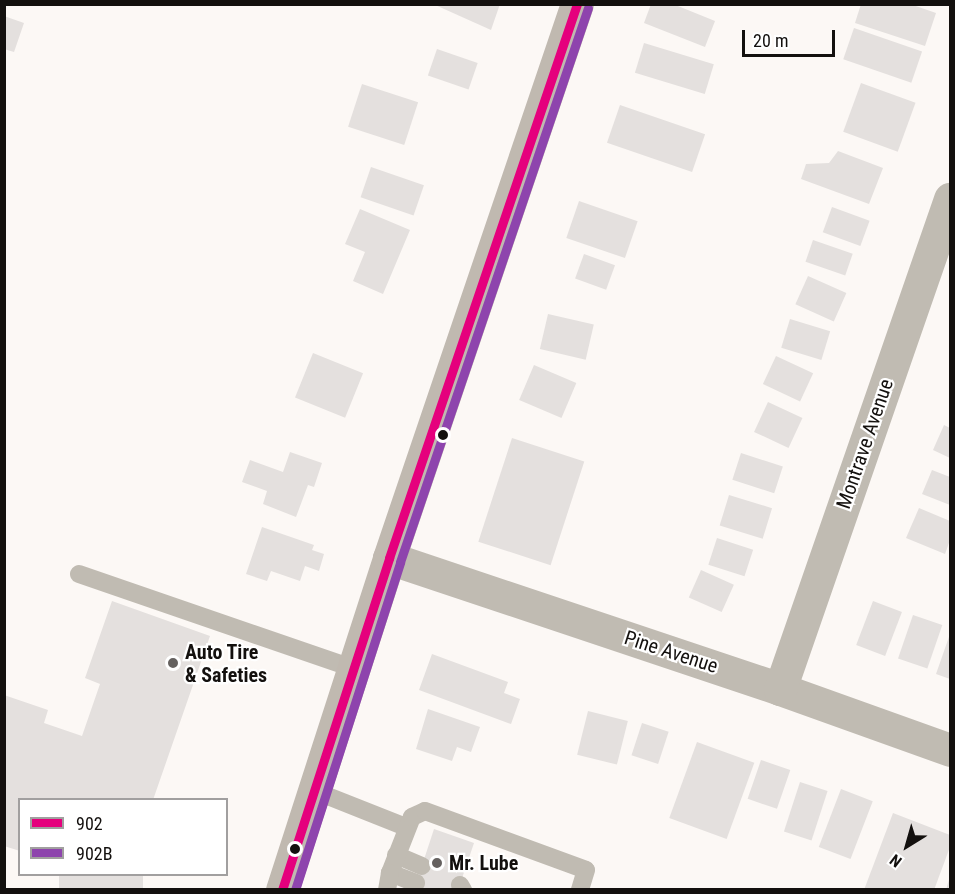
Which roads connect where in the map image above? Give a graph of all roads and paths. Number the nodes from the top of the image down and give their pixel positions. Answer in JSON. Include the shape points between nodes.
{"nodes":[{"id":1,"x":577,"y":4,"type":"edge"},
{"id":2,"x":951,"y":199,"type":"edge"},
{"id":3,"x":389,"y":558,"type":"junction"},
{"id":4,"x":79,"y":574,"type":"dead end"},
{"id":5,"x":355,"y":669,"type":"junction"},
{"id":6,"x":780,"y":688,"type":"junction"},
{"id":7,"x":951,"y":750,"type":"edge"},
{"id":8,"x":315,"y":791,"type":"junction"},
{"id":9,"x":406,"y":827,"type":"junction"},
{"id":10,"x":396,"y":855,"type":"junction"},
{"id":11,"x":388,"y":881,"type":"edge"},
{"id":12,"x":282,"y":890,"type":"edge"},
{"id":13,"x":580,"y":890,"type":"edge"}],
"edges":[{"from":1,"to":3,"type":"main road"},
{"from":2,"to":6,"type":"street","name":"Montrave Avenue"},
{"from":3,"to":5,"type":"main road"},
{"from":3,"to":6,"type":"street","name":"Pine Avenue"},
{"from":4,"to":5,"type":"lane"},
{"from":5,"to":8,"type":"main road"},
{"from":6,"to":7,"type":"street","name":"Pine Avenue"},
{"from":8,"to":9,"type":"lane"},
{"from":8,"to":12,"type":"main road"},
{"from":9,"to":10,"type":"lane"},
{"from":9,"to":13,"type":"lane","via":[[412,817],[425,811],[586,870]]},
{"from":10,"to":11,"type":"lane"},
{"from":10,"to":11,"type":"lane","via":[[419,874]]}]}
